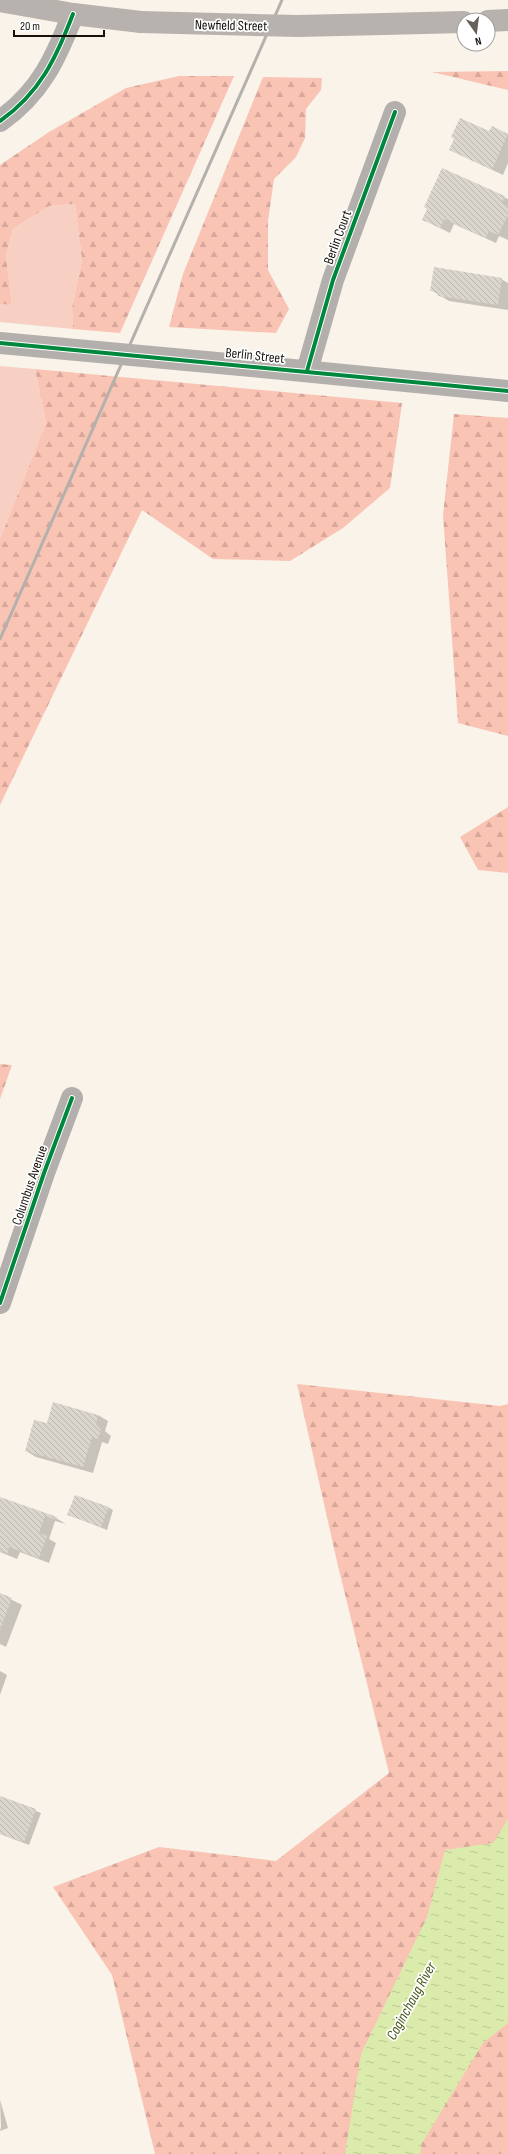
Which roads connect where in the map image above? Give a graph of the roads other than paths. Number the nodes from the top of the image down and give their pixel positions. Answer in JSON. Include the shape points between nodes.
{"nodes":[{"id":1,"x":0,"y":1,"type":"edge"},
{"id":2,"x":73,"y":14,"type":"junction"},
{"id":3,"x":508,"y":20,"type":"edge"},
{"id":4,"x":496,"y":21,"type":"edge"},
{"id":5,"x":456,"y":22,"type":"edge"},
{"id":6,"x":396,"y":112,"type":"dead end"},
{"id":7,"x":0,"y":121,"type":"edge"},
{"id":8,"x":0,"y":343,"type":"edge"},
{"id":9,"x":307,"y":372,"type":"junction"},
{"id":10,"x":508,"y":392,"type":"edge"},
{"id":11,"x":72,"y":1098,"type":"dead end"},
{"id":12,"x":0,"y":1303,"type":"edge"}],
"edges":[{"from":1,"to":2,"type":"main road","name":"Newfield Street"},
{"from":2,"to":5,"type":"main road","name":"Newfield Street","bridge":true,"via":[[141,22],[298,26]]},
{"from":2,"to":7,"type":"street","via":[[58,53],[38,84],[18,108]]},
{"from":3,"to":4,"type":"main road"},
{"from":6,"to":9,"type":"street","name":"Berlin Court","via":[[333,280]]},
{"from":8,"to":9,"type":"street","name":"Berlin Street","bridge":true},
{"from":9,"to":10,"type":"street","name":"Berlin Street"},
{"from":11,"to":12,"type":"street","name":"Columbus Avenue"}]}
